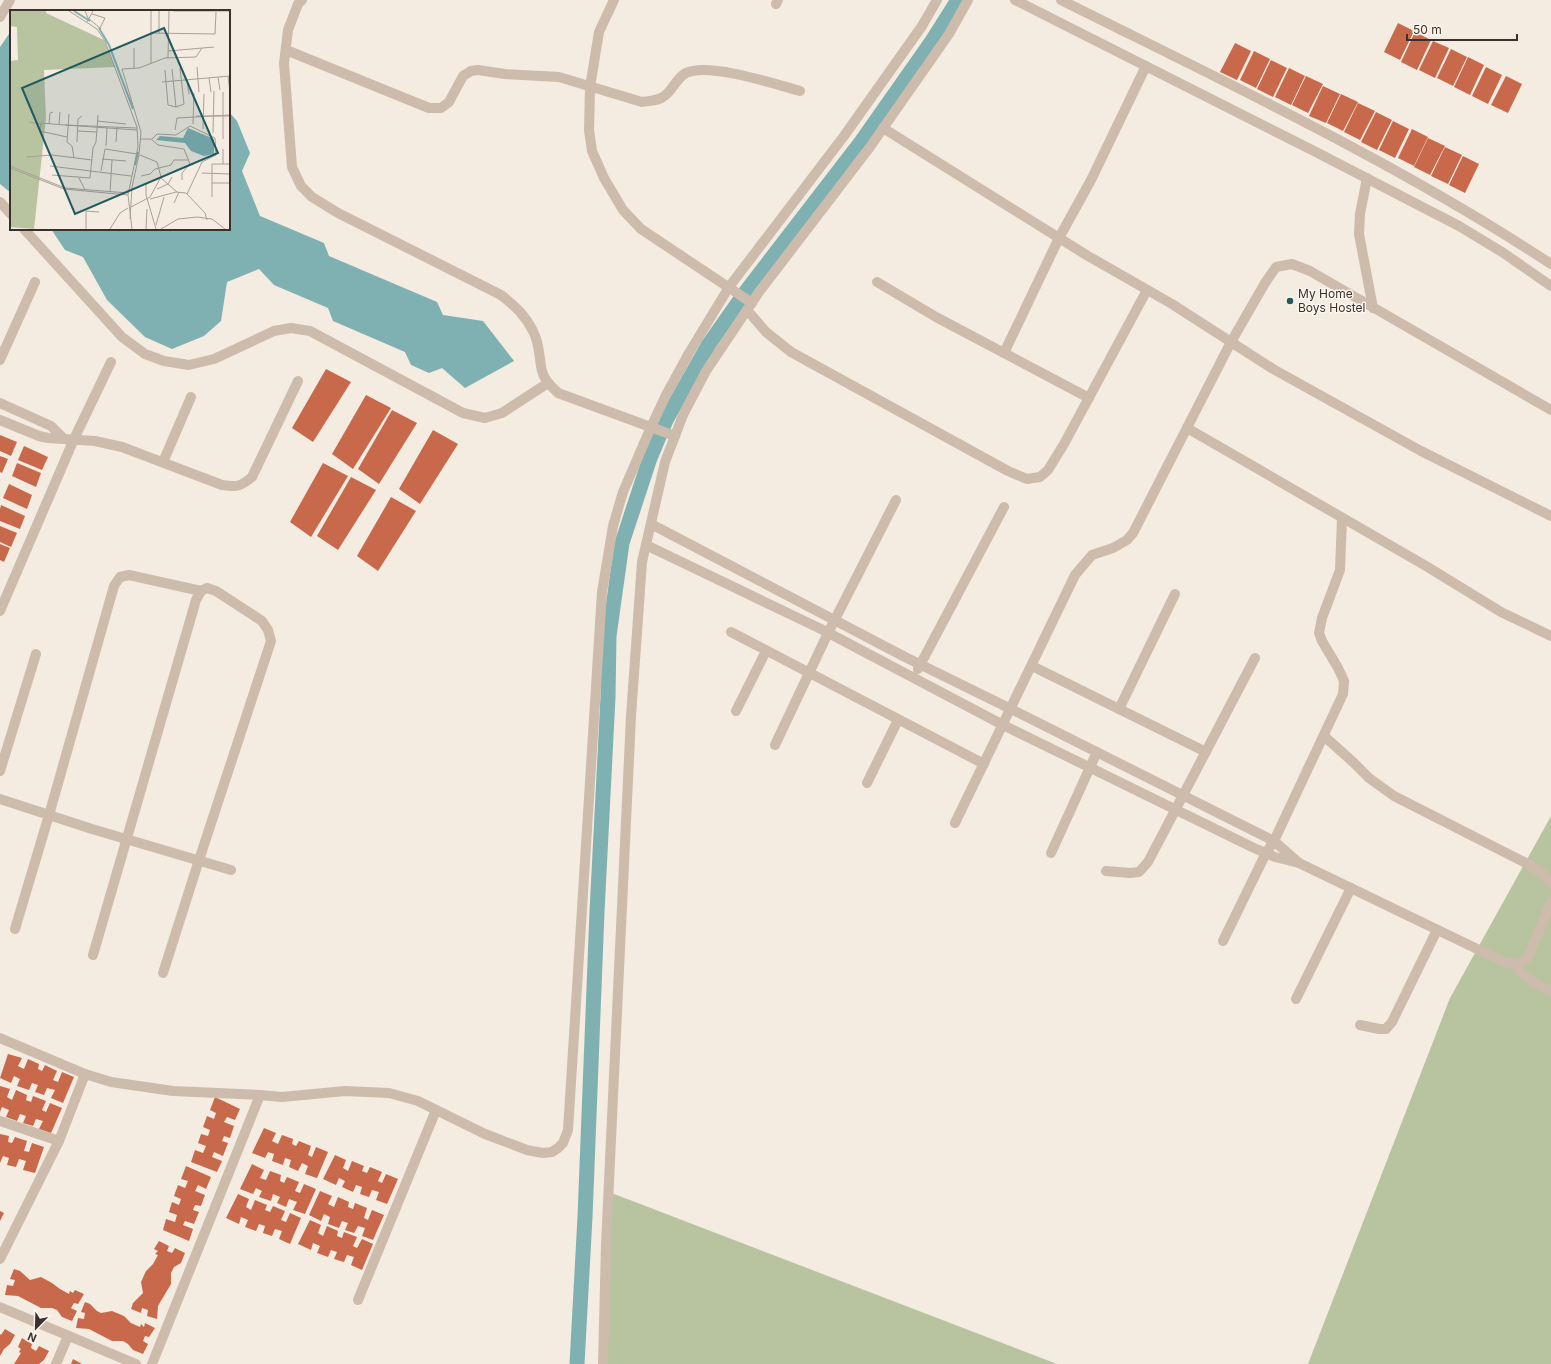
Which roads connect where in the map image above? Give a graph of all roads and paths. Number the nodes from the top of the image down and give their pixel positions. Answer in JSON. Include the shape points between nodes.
{"nodes":[{"id":1,"x":10,"y":0,"type":"edge"},
{"id":2,"x":302,"y":0,"type":"edge"},
{"id":3,"x":614,"y":0,"type":"edge"},
{"id":4,"x":937,"y":0,"type":"edge"},
{"id":5,"x":968,"y":0,"type":"edge"},
{"id":6,"x":1016,"y":0,"type":"edge"},
{"id":7,"x":1061,"y":0,"type":"edge"},
{"id":8,"x":0,"y":17,"type":"edge"},
{"id":9,"x":286,"y":50,"type":"junction"},
{"id":10,"x":1146,"y":66,"type":"junction"},
{"id":11,"x":590,"y":87,"type":"junction"},
{"id":12,"x":800,"y":91,"type":"dead end"},
{"id":13,"x":883,"y":128,"type":"junction"},
{"id":14,"x":1367,"y":178,"type":"junction"},
{"id":15,"x":0,"y":202,"type":"edge"},
{"id":16,"x":10,"y":213,"type":"edge"},
{"id":17,"x":25,"y":230,"type":"edge"},
{"id":18,"x":1059,"y":238,"type":"junction"},
{"id":19,"x":1551,"y":264,"type":"edge"},
{"id":20,"x":35,"y":282,"type":"dead end"},
{"id":21,"x":877,"y":282,"type":"dead end"},
{"id":22,"x":1551,"y":286,"type":"edge"},
{"id":23,"x":732,"y":289,"type":"junction"},
{"id":24,"x":1147,"y":290,"type":"junction"},
{"id":25,"x":748,"y":304,"type":"junction"},
{"id":26,"x":1373,"y":308,"type":"junction"},
{"id":27,"x":1231,"y":342,"type":"junction"},
{"id":28,"x":1004,"y":353,"type":"junction"},
{"id":29,"x":0,"y":360,"type":"edge"},
{"id":30,"x":111,"y":362,"type":"dead end"},
{"id":31,"x":298,"y":381,"type":"dead end"},
{"id":32,"x":548,"y":383,"type":"junction"},
{"id":33,"x":192,"y":397,"type":"dead end"},
{"id":34,"x":1089,"y":398,"type":"junction"},
{"id":35,"x":0,"y":403,"type":"edge"},
{"id":36,"x":1551,"y":410,"type":"edge"},
{"id":37,"x":0,"y":420,"type":"edge"},
{"id":38,"x":653,"y":428,"type":"junction"},
{"id":39,"x":1187,"y":428,"type":"junction"},
{"id":40,"x":672,"y":435,"type":"junction"},
{"id":41,"x":63,"y":438,"type":"junction"},
{"id":42,"x":74,"y":439,"type":"junction"},
{"id":43,"x":163,"y":462,"type":"junction"},
{"id":44,"x":896,"y":500,"type":"dead end"},
{"id":45,"x":1004,"y":508,"type":"dead end"},
{"id":46,"x":1551,"y":516,"type":"edge"},
{"id":47,"x":1342,"y":518,"type":"junction"},
{"id":48,"x":651,"y":524,"type":"junction"},
{"id":49,"x":646,"y":545,"type":"junction"},
{"id":50,"x":201,"y":591,"type":"junction"},
{"id":51,"x":1174,"y":594,"type":"dead end"},
{"id":52,"x":0,"y":612,"type":"edge"},
{"id":53,"x":835,"y":621,"type":"junction"},
{"id":54,"x":730,"y":632,"type":"dead end"},
{"id":55,"x":828,"y":633,"type":"junction"},
{"id":56,"x":1551,"y":636,"type":"edge"},
{"id":57,"x":766,"y":651,"type":"junction"},
{"id":58,"x":36,"y":654,"type":"dead end"},
{"id":59,"x":1255,"y":658,"type":"dead end"},
{"id":60,"x":921,"y":665,"type":"junction"},
{"id":61,"x":1032,"y":666,"type":"junction"},
{"id":62,"x":809,"y":673,"type":"junction"},
{"id":63,"x":913,"y":678,"type":"junction"},
{"id":64,"x":1011,"y":709,"type":"junction"},
{"id":65,"x":1119,"y":709,"type":"junction"},
{"id":66,"x":736,"y":711,"type":"dead end"},
{"id":67,"x":898,"y":720,"type":"junction"},
{"id":68,"x":1003,"y":725,"type":"junction"},
{"id":69,"x":1324,"y":736,"type":"junction"},
{"id":70,"x":775,"y":745,"type":"dead end"},
{"id":71,"x":1098,"y":752,"type":"junction"},
{"id":72,"x":1206,"y":752,"type":"junction"},
{"id":73,"x":984,"y":764,"type":"junction"},
{"id":74,"x":1090,"y":767,"type":"junction"},
{"id":75,"x":0,"y":771,"type":"edge"},
{"id":76,"x":866,"y":783,"type":"dead end"},
{"id":77,"x":1184,"y":795,"type":"junction"},
{"id":78,"x":0,"y":799,"type":"edge"},
{"id":79,"x":1175,"y":809,"type":"junction"},
{"id":80,"x":49,"y":815,"type":"junction"},
{"id":81,"x":955,"y":824,"type":"dead end"},
{"id":82,"x":126,"y":839,"type":"junction"},
{"id":83,"x":1274,"y":841,"type":"junction"},
{"id":84,"x":1051,"y":853,"type":"dead end"},
{"id":85,"x":1266,"y":853,"type":"junction"},
{"id":86,"x":199,"y":860,"type":"junction"},
{"id":87,"x":1299,"y":863,"type":"junction"},
{"id":88,"x":231,"y":870,"type":"dead end"},
{"id":89,"x":1106,"y":871,"type":"dead end"},
{"id":90,"x":1551,"y":883,"type":"edge"},
{"id":91,"x":1351,"y":888,"type":"junction"},
{"id":92,"x":1551,"y":903,"type":"edge"},
{"id":93,"x":15,"y":929,"type":"dead end"},
{"id":94,"x":1437,"y":930,"type":"junction"},
{"id":95,"x":1223,"y":941,"type":"dead end"},
{"id":96,"x":93,"y":955,"type":"dead end"},
{"id":97,"x":1519,"y":964,"type":"junction"},
{"id":98,"x":164,"y":973,"type":"dead end"},
{"id":99,"x":1551,"y":991,"type":"edge"},
{"id":100,"x":1296,"y":999,"type":"dead end"},
{"id":101,"x":1360,"y":1025,"type":"dead end"},
{"id":102,"x":0,"y":1038,"type":"edge"},
{"id":103,"x":85,"y":1074,"type":"junction"},
{"id":104,"x":260,"y":1094,"type":"junction"},
{"id":105,"x":436,"y":1110,"type":"junction"},
{"id":106,"x":0,"y":1121,"type":"edge"},
{"id":107,"x":59,"y":1141,"type":"junction"},
{"id":108,"x":0,"y":1259,"type":"edge"},
{"id":109,"x":358,"y":1300,"type":"dead end"},
{"id":110,"x":0,"y":1307,"type":"edge"},
{"id":111,"x":68,"y":1336,"type":"junction"},
{"id":112,"x":56,"y":1364,"type":"edge"},
{"id":113,"x":136,"y":1364,"type":"edge"},
{"id":114,"x":152,"y":1364,"type":"edge"},
{"id":115,"x":603,"y":1364,"type":"edge"}],
"edges":[{"from":1,"to":8,"type":"street"},
{"from":2,"to":9,"type":"street","via":[[288,30]]},
{"from":3,"to":11,"type":"street","via":[[599,32]]},
{"from":4,"to":23,"type":"street","via":[[922,26],[844,136]]},
{"from":5,"to":13,"type":"street","via":[[949,34]]},
{"from":6,"to":10,"type":"street"},
{"from":7,"to":19,"type":"street","via":[[1324,132],[1468,211]]},
{"from":9,"to":11,"type":"street","via":[[429,108],[441,108],[449,102],[463,76],[478,70],[559,78]]},
{"from":9,"to":32,"type":"street","via":[[284,63],[292,167],[301,186],[312,197],[338,213],[501,294],[521,311],[534,332],[542,372]]},
{"from":10,"to":14,"type":"street"},
{"from":10,"to":18,"type":"street","via":[[1091,180]]},
{"from":11,"to":12,"type":"street","via":[[642,102],[654,101],[663,97],[684,74],[705,69],[754,78]]},
{"from":11,"to":23,"type":"street","via":[[589,130],[592,151],[623,210],[641,228]]},
{"from":13,"to":18,"type":"street"},
{"from":13,"to":25,"type":"street"},
{"from":14,"to":22,"type":"street","via":[[1459,226]]},
{"from":14,"to":26,"type":"street","via":[[1358,234]]},
{"from":15,"to":16,"type":"street"},
{"from":17,"to":32,"type":"street","via":[[122,337],[145,354],[164,361],[189,365],[214,359],[274,331],[291,328],[310,332],[462,413],[485,418],[502,413]]},
{"from":18,"to":24,"type":"street"},
{"from":18,"to":28,"type":"street"},
{"from":20,"to":29,"type":"street"},
{"from":21,"to":28,"type":"street"},
{"from":23,"to":25,"type":"street"},
{"from":23,"to":38,"type":"street","via":[[689,353],[665,397]]},
{"from":24,"to":27,"type":"street"},
{"from":24,"to":34,"type":"street"},
{"from":25,"to":34,"type":"street","via":[[766,332],[791,352],[1027,479],[1040,477],[1048,470]]},
{"from":25,"to":40,"type":"street","via":[[706,371]]},
{"from":26,"to":27,"type":"street","via":[[1310,271],[1292,264],[1276,267]]},
{"from":26,"to":36,"type":"street"},
{"from":27,"to":39,"type":"street"},
{"from":27,"to":46,"type":"street","via":[[1273,369],[1421,451]]},
{"from":28,"to":34,"type":"street"},
{"from":30,"to":42,"type":"street"},
{"from":31,"to":43,"type":"street","via":[[252,477],[244,484],[236,487],[222,485]]},
{"from":32,"to":38,"type":"street","via":[[558,393]]},
{"from":33,"to":43,"type":"street"},
{"from":35,"to":41,"type":"street","via":[[51,426]]},
{"from":37,"to":41,"type":"street","via":[[39,436]]},
{"from":38,"to":40,"type":"street"},
{"from":38,"to":105,"type":"street","via":[[623,492],[613,526],[602,592],[568,1130],[558,1148],[543,1153],[527,1150],[485,1134]]},
{"from":39,"to":47,"type":"street"},
{"from":39,"to":61,"type":"street","via":[[1133,533],[1113,548],[1092,555],[1075,575]]},
{"from":40,"to":48,"type":"street"},
{"from":41,"to":42,"type":"street"},
{"from":42,"to":43,"type":"street","via":[[122,447]]},
{"from":42,"to":52,"type":"street"},
{"from":44,"to":53,"type":"street"},
{"from":45,"to":60,"type":"street"},
{"from":47,"to":56,"type":"street","via":[[1501,612]]},
{"from":47,"to":69,"type":"street","via":[[1340,570],[1319,632],[1344,681],[1343,694]]},
{"from":48,"to":49,"type":"street"},
{"from":48,"to":53,"type":"street"},
{"from":49,"to":55,"type":"street"},
{"from":49,"to":115,"type":"street","via":[[642,562],[631,716],[606,1244]]},
{"from":50,"to":80,"type":"street","via":[[129,575],[120,577],[114,586]]},
{"from":50,"to":82,"type":"street","via":[[196,600]]},
{"from":50,"to":86,"type":"street","via":[[207,588],[216,591],[262,621],[271,641]]},
{"from":51,"to":65,"type":"street"},
{"from":53,"to":55,"type":"street"},
{"from":53,"to":60,"type":"street"},
{"from":54,"to":57,"type":"street"},
{"from":55,"to":62,"type":"street"},
{"from":55,"to":63,"type":"street"},
{"from":57,"to":62,"type":"street"},
{"from":57,"to":66,"type":"street"},
{"from":58,"to":75,"type":"street"},
{"from":59,"to":72,"type":"street"},
{"from":60,"to":63,"type":"street"},
{"from":60,"to":64,"type":"street"},
{"from":61,"to":64,"type":"street"},
{"from":61,"to":65,"type":"street"},
{"from":62,"to":67,"type":"street"},
{"from":62,"to":70,"type":"street"},
{"from":63,"to":68,"type":"street"},
{"from":64,"to":68,"type":"street"},
{"from":64,"to":71,"type":"street"},
{"from":65,"to":72,"type":"street"},
{"from":67,"to":73,"type":"street"},
{"from":67,"to":76,"type":"street"},
{"from":68,"to":73,"type":"street"},
{"from":68,"to":74,"type":"street"},
{"from":69,"to":83,"type":"street"},
{"from":69,"to":90,"type":"street","via":[[1369,778],[1394,796],[1528,864]]},
{"from":71,"to":74,"type":"street"},
{"from":71,"to":77,"type":"street"},
{"from":72,"to":77,"type":"street"},
{"from":73,"to":81,"type":"street"},
{"from":74,"to":79,"type":"street"},
{"from":74,"to":84,"type":"street"},
{"from":77,"to":79,"type":"street"},
{"from":77,"to":83,"type":"street"},
{"from":78,"to":80,"type":"street"},
{"from":79,"to":85,"type":"street"},
{"from":79,"to":89,"type":"street","via":[[1148,862],[1139,872]]},
{"from":80,"to":82,"type":"street"},
{"from":80,"to":93,"type":"street"},
{"from":82,"to":86,"type":"street"},
{"from":82,"to":96,"type":"street"},
{"from":83,"to":85,"type":"street"},
{"from":83,"to":87,"type":"street"},
{"from":85,"to":87,"type":"street"},
{"from":85,"to":95,"type":"street"},
{"from":86,"to":88,"type":"street"},
{"from":86,"to":98,"type":"street"},
{"from":87,"to":91,"type":"street"},
{"from":91,"to":94,"type":"street"},
{"from":91,"to":100,"type":"street"},
{"from":92,"to":97,"type":"street","via":[[1527,959]]},
{"from":94,"to":97,"type":"street","via":[[1502,961]]},
{"from":94,"to":101,"type":"street","via":[[1392,1022],[1386,1029]]},
{"from":97,"to":99,"type":"street","via":[[1519,970],[1533,982]]},
{"from":102,"to":103,"type":"street"},
{"from":103,"to":104,"type":"street","via":[[111,1082],[173,1091]]},
{"from":103,"to":107,"type":"street"},
{"from":104,"to":105,"type":"street","via":[[282,1097],[345,1091],[389,1093],[418,1101]]},
{"from":104,"to":114,"type":"street"},
{"from":105,"to":109,"type":"street"},
{"from":106,"to":107,"type":"street"},
{"from":107,"to":108,"type":"street"},
{"from":110,"to":111,"type":"street"},
{"from":111,"to":112,"type":"street"},
{"from":111,"to":113,"type":"street"}]}
